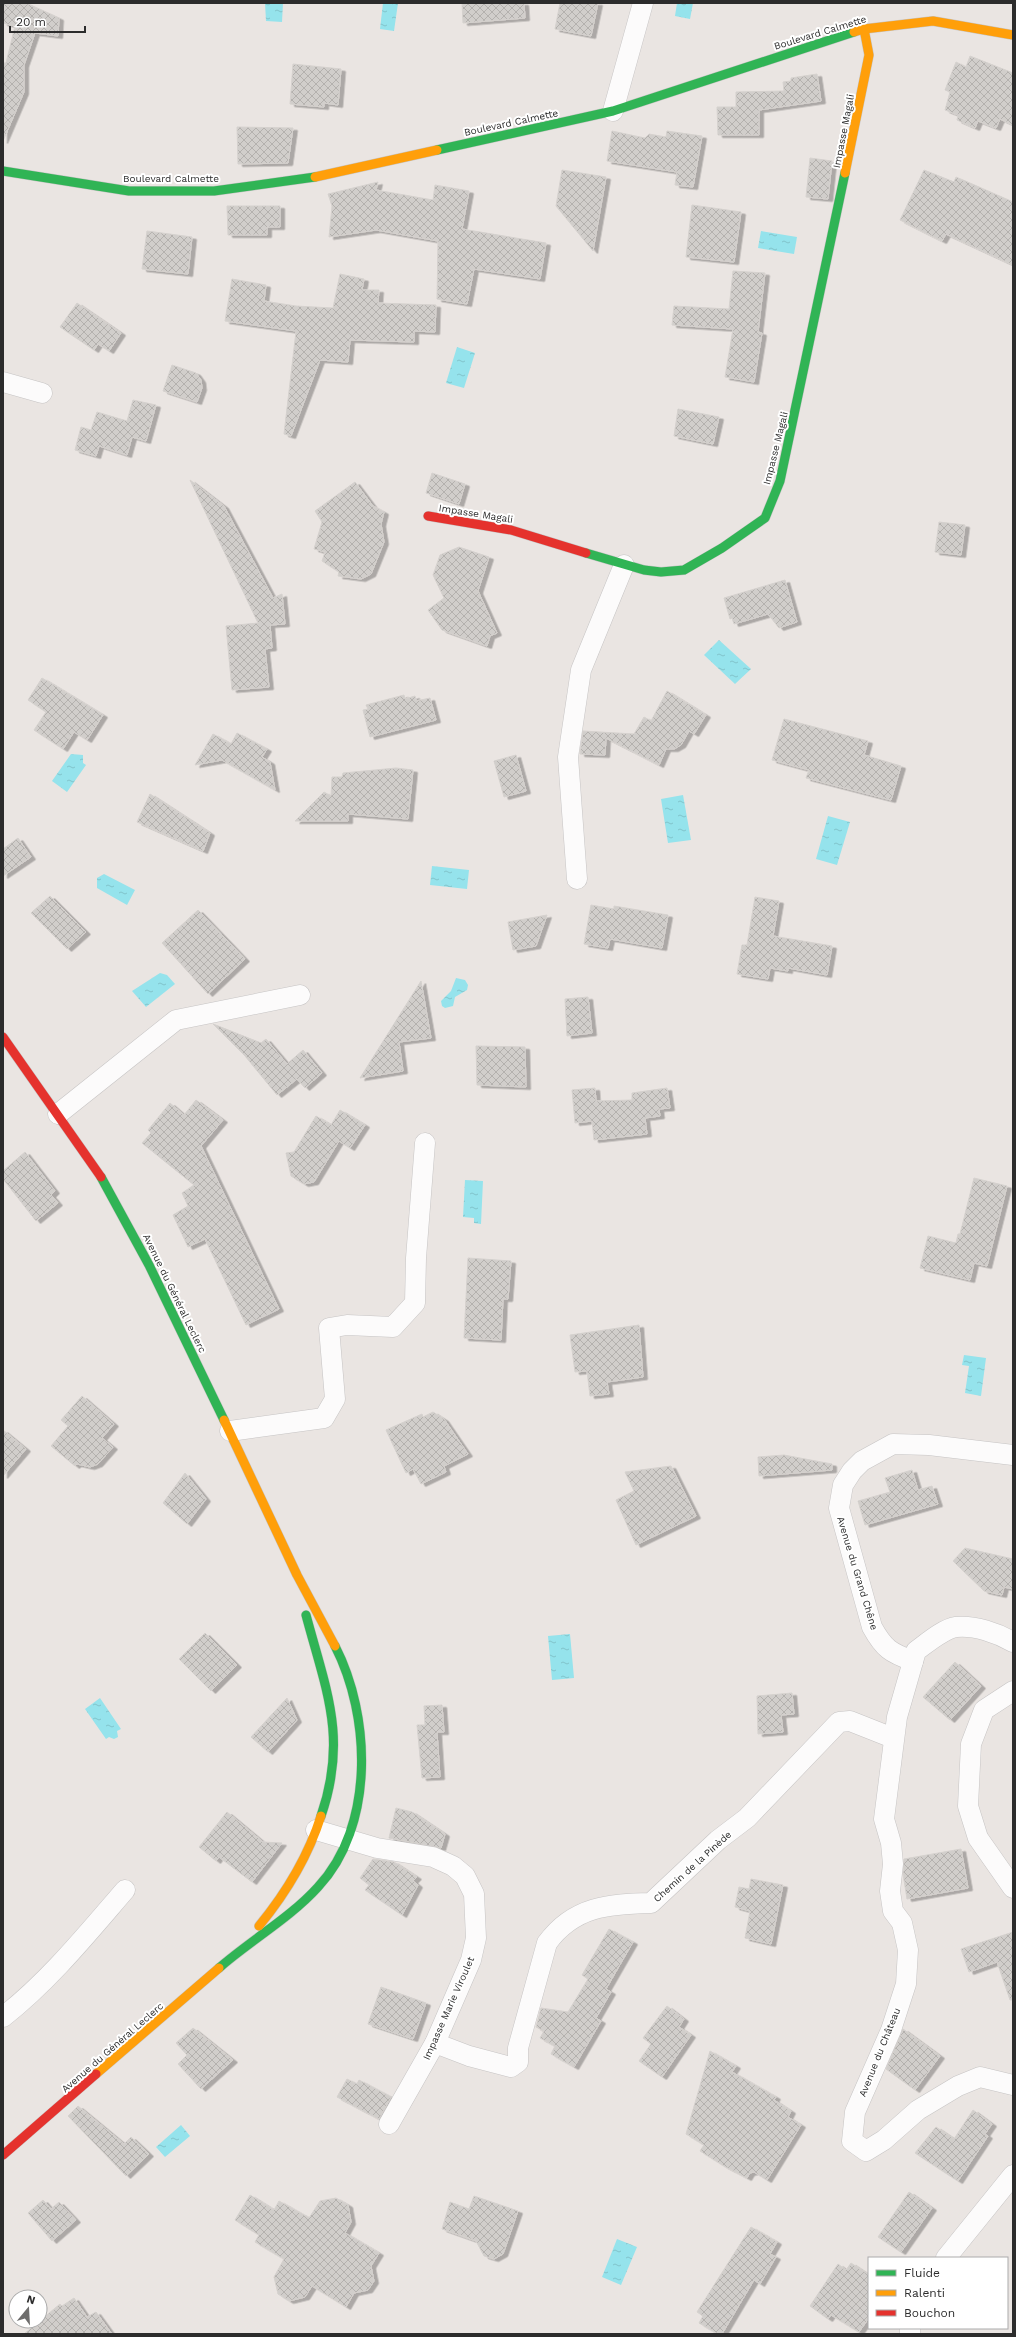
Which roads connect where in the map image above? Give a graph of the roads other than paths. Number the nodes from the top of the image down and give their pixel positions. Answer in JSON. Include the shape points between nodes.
{"nodes":[{"id":1,"x":643,"y":3,"type":"edge"},
{"id":2,"x":864,"y":29,"type":"junction"},
{"id":3,"x":1013,"y":35,"type":"edge"},
{"id":4,"x":613,"y":111,"type":"junction"},
{"id":5,"x":3,"y":171,"type":"edge"},
{"id":6,"x":3,"y":382,"type":"edge"},
{"id":7,"x":42,"y":393,"type":"dead end"},
{"id":8,"x":428,"y":516,"type":"dead end"},
{"id":9,"x":624,"y":565,"type":"junction"},
{"id":10,"x":577,"y":879,"type":"dead end"},
{"id":11,"x":300,"y":995,"type":"dead end"},
{"id":12,"x":3,"y":1037,"type":"edge"},
{"id":13,"x":58,"y":1114,"type":"junction"},
{"id":14,"x":425,"y":1143,"type":"dead end"},
{"id":15,"x":230,"y":1431,"type":"junction"},
{"id":16,"x":1013,"y":1455,"type":"edge"},
{"id":17,"x":296,"y":1575,"type":"junction"},
{"id":18,"x":1013,"y":1642,"type":"edge"},
{"id":19,"x":913,"y":1661,"type":"junction"},
{"id":20,"x":1013,"y":1691,"type":"edge"},
{"id":21,"x":893,"y":1738,"type":"junction"},
{"id":22,"x":316,"y":1830,"type":"junction"},
{"id":23,"x":348,"y":1839,"type":"junction"},
{"id":24,"x":1013,"y":1888,"type":"edge"},
{"id":25,"x":125,"y":1890,"type":"dead end"},
{"id":26,"x":235,"y":1954,"type":"junction"},
{"id":27,"x":3,"y":2017,"type":"edge"},
{"id":28,"x":435,"y":2043,"type":"junction"},
{"id":29,"x":1013,"y":2086,"type":"edge"},
{"id":30,"x":389,"y":2124,"type":"dead end"},
{"id":31,"x":3,"y":2155,"type":"edge"},
{"id":32,"x":1013,"y":2176,"type":"edge"},
{"id":33,"x":947,"y":2257,"type":"edge"}],
"edges":[{"from":1,"to":4,"type":"street"},
{"from":2,"to":3,"type":"street","name":"Boulevard Calmette","via":[[933,21]]},
{"from":2,"to":4,"type":"street","name":"Boulevard Calmette"},
{"from":2,"to":9,"type":"street","name":"Impasse Magali","via":[[869,55],[833,236],[780,482],[766,517],[714,553],[678,572],[645,570]]},
{"from":4,"to":5,"type":"street","name":"Boulevard Calmette","via":[[306,179],[214,191],[129,191]]},
{"from":6,"to":7,"type":"street"},
{"from":8,"to":9,"type":"street","name":"Impasse Magali","via":[[493,525],[584,550]]},
{"from":9,"to":10,"type":"street","via":[[581,670],[568,757]]},
{"from":11,"to":13,"type":"street","via":[[176,1020]]},
{"from":12,"to":13,"type":"street","name":"Avenue du Général Leclerc"},
{"from":13,"to":15,"type":"street","name":"Avenue du Général Leclerc","via":[[102,1179],[134,1234]]},
{"from":14,"to":15,"type":"street","via":[[415,1303],[393,1327],[347,1325],[329,1328],[334,1399],[324,1418]]},
{"from":15,"to":17,"type":"street","name":"Avenue du Général Leclerc"},
{"from":16,"to":19,"type":"street","name":"Avenue du Grand Chêne","via":[[929,1445],[893,1444],[862,1460],[843,1485],[839,1508],[872,1627],[890,1652]]},
{"from":17,"to":22,"type":"street","name":"Avenue du Général Leclerc","via":[[326,1682],[334,1724],[335,1758],[329,1792]]},
{"from":17,"to":23,"type":"street","name":"Avenue du Général Leclerc","via":[[341,1660],[352,1687],[358,1713],[361,1776]]},
{"from":18,"to":19,"type":"street","name":"Avenue du Château","via":[[975,1628],[955,1627],[916,1651]]},
{"from":19,"to":21,"type":"street","name":"Avenue du Château"},
{"from":20,"to":24,"type":"street","via":[[984,1710],[971,1744],[968,1806],[978,1838]]},
{"from":21,"to":28,"type":"street","name":"Chemin de la Pinède","via":[[850,1721],[839,1722],[747,1818],[718,1840],[651,1903],[601,1907],[579,1914],[557,1929],[547,1943],[518,2048],[518,2062],[511,2067],[469,2056]]},
{"from":21,"to":29,"type":"street","name":"Avenue du Château","via":[[884,1819],[891,1843],[893,1864],[890,1892],[893,1911],[902,1923],[908,1950],[906,1984],[891,2030],[855,2112],[852,2141],[866,2152],[918,2110],[958,2086],[980,2077]]},
{"from":22,"to":23,"type":"street","name":"Impasse Marie Viroulet"},
{"from":22,"to":26,"type":"street","name":"Avenue du Général Leclerc","via":[[277,1906]]},
{"from":23,"to":26,"type":"street","name":"Avenue du Général Leclerc","via":[[329,1874],[314,1893],[292,1913]]},
{"from":23,"to":28,"type":"street","name":"Impasse Marie Viroulet","via":[[377,1848],[433,1857],[453,1866],[465,1876],[474,1894],[476,1938],[471,1960]]},
{"from":25,"to":27,"type":"street","via":[[22,2003]]},
{"from":26,"to":31,"type":"street","name":"Avenue du Général Leclerc"},
{"from":28,"to":30,"type":"street","name":"Impasse Marie Viroulet"},
{"from":32,"to":33,"type":"street"}]}
